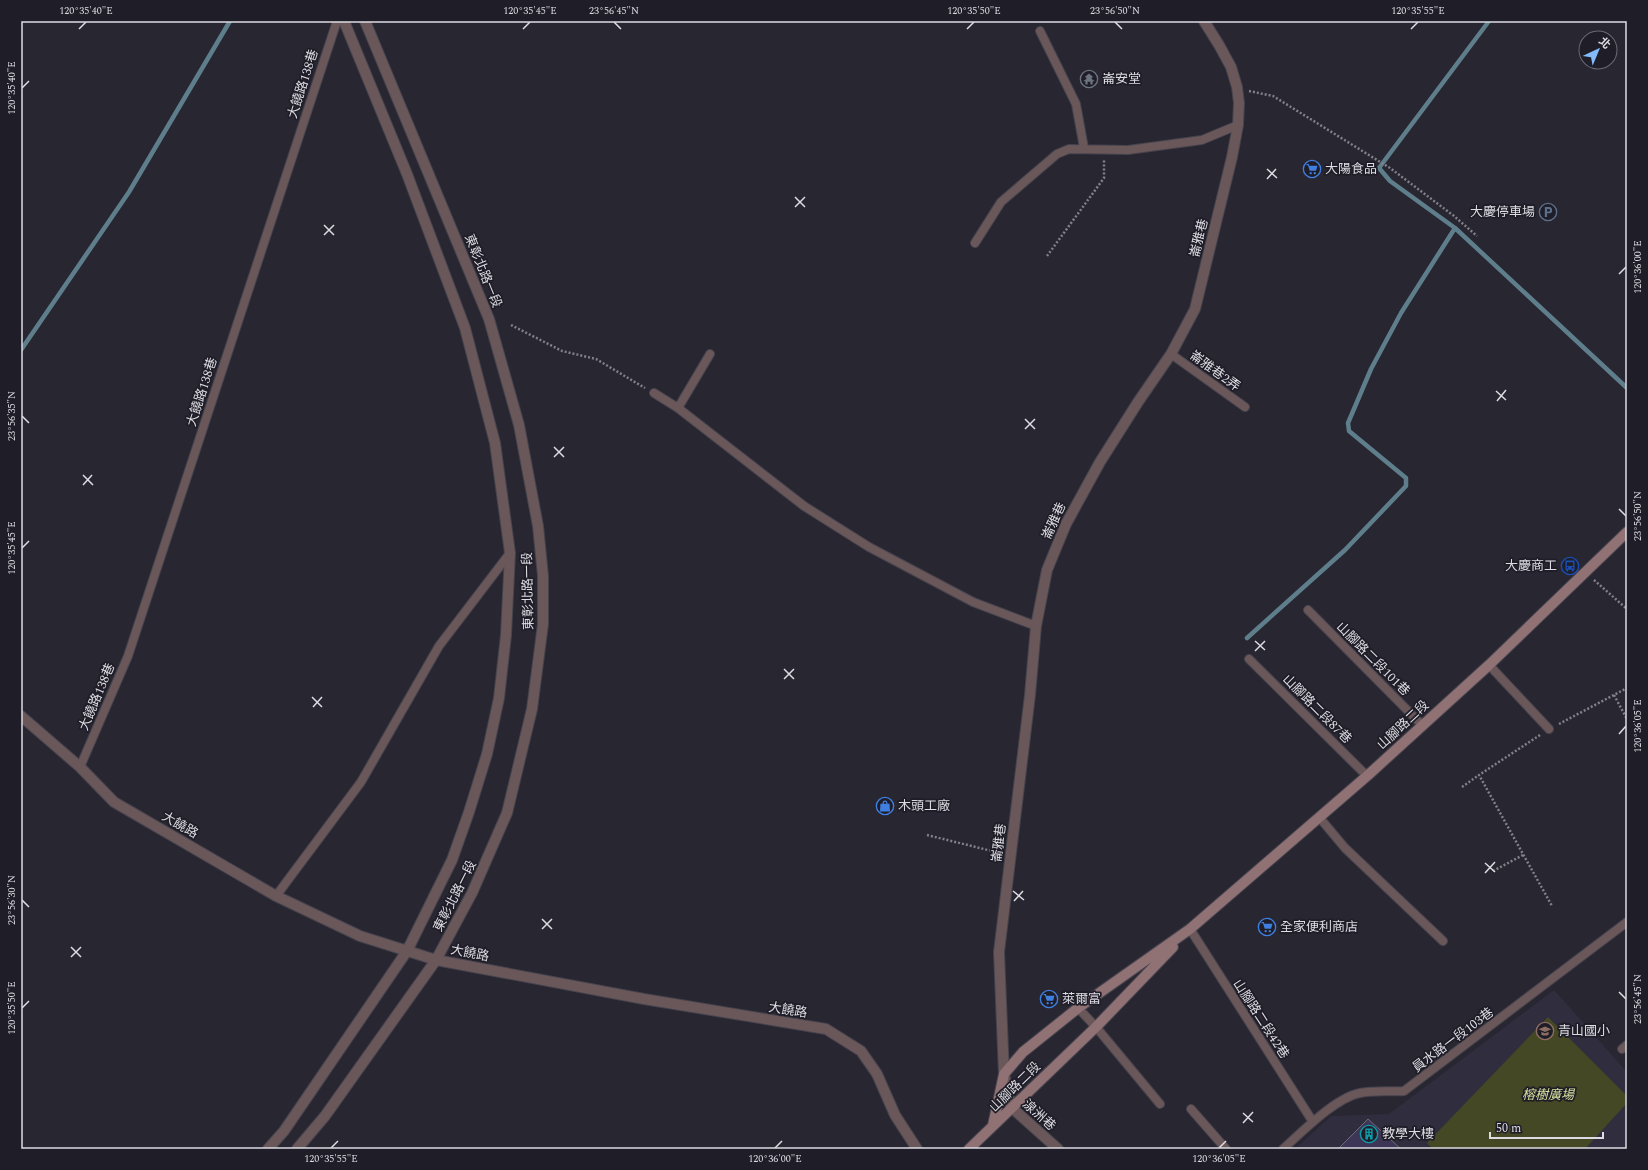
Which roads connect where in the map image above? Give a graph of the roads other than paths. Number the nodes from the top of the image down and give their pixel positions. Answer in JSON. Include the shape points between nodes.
{"nodes":[{"id":1,"x":337,"y":21,"type":"edge"},
{"id":2,"x":344,"y":21,"type":"edge"},
{"id":3,"x":365,"y":21,"type":"edge"},
{"id":4,"x":1204,"y":21,"type":"edge"},
{"id":5,"x":1040,"y":31,"type":"dead end"},
{"id":6,"x":1238,"y":125,"type":"junction"},
{"id":7,"x":1084,"y":148,"type":"junction"},
{"id":8,"x":975,"y":243,"type":"dead end"},
{"id":9,"x":710,"y":354,"type":"dead end"},
{"id":10,"x":1171,"y":354,"type":"junction"},
{"id":11,"x":654,"y":393,"type":"road end"},
{"id":12,"x":678,"y":408,"type":"junction"},
{"id":13,"x":1245,"y":408,"type":"dead end"},
{"id":14,"x":1627,"y":532,"type":"edge"},
{"id":15,"x":510,"y":554,"type":"junction"},
{"id":16,"x":1308,"y":610,"type":"dead end"},
{"id":17,"x":1036,"y":626,"type":"junction"},
{"id":18,"x":1249,"y":659,"type":"dead end"},
{"id":19,"x":1489,"y":665,"type":"junction"},
{"id":20,"x":21,"y":716,"type":"edge"},
{"id":21,"x":1422,"y":725,"type":"junction"},
{"id":22,"x":1549,"y":729,"type":"road end"},
{"id":23,"x":80,"y":767,"type":"junction"},
{"id":24,"x":1367,"y":776,"type":"junction"},
{"id":25,"x":1319,"y":818,"type":"junction"},
{"id":26,"x":276,"y":896,"type":"junction"},
{"id":27,"x":1627,"y":922,"type":"edge"},
{"id":28,"x":1190,"y":929,"type":"junction"},
{"id":29,"x":1443,"y":941,"type":"dead end"},
{"id":30,"x":406,"y":950,"type":"junction"},
{"id":31,"x":436,"y":960,"type":"junction"},
{"id":32,"x":1078,"y":1008,"type":"junction"},
{"id":33,"x":1096,"y":1027,"type":"junction"},
{"id":34,"x":1004,"y":1074,"type":"junction"},
{"id":35,"x":1160,"y":1104,"type":"dead end"},
{"id":36,"x":1011,"y":1108,"type":"junction"},
{"id":37,"x":1191,"y":1109,"type":"dead end"},
{"id":38,"x":1313,"y":1122,"type":"junction"},
{"id":39,"x":993,"y":1125,"type":"junction"},
{"id":40,"x":268,"y":1149,"type":"edge"},
{"id":41,"x":297,"y":1149,"type":"edge"},
{"id":42,"x":917,"y":1149,"type":"edge"},
{"id":43,"x":969,"y":1149,"type":"edge"},
{"id":44,"x":1058,"y":1149,"type":"edge"},
{"id":45,"x":1226,"y":1149,"type":"edge"},
{"id":46,"x":1283,"y":1149,"type":"edge"}],
"edges":[{"from":1,"to":23,"type":"lane","name":"大饒路138巷","via":[[128,656]]},
{"from":2,"to":15,"type":"street","name":"東彰北路一段","via":[[407,174],[465,328],[496,442]]},
{"from":3,"to":31,"type":"street","name":"東彰北路一段","via":[[488,319],[519,425],[538,526],[542,576],[543,624],[532,709],[507,812],[472,894]]},
{"from":4,"to":6,"type":"street","name":"崙雅巷","via":[[1231,67],[1239,103]]},
{"from":5,"to":7,"type":"lane","via":[[1076,104]]},
{"from":6,"to":7,"type":"lane","via":[[1202,140],[1128,150]]},
{"from":6,"to":10,"type":"street","name":"崙雅巷","via":[[1195,310]]},
{"from":7,"to":8,"type":"lane","via":[[1068,149],[1056,154],[1001,202]]},
{"from":9,"to":12,"type":"lane"},
{"from":10,"to":13,"type":"lane","name":"崙雅巷2弄"},
{"from":10,"to":17,"type":"street","name":"崙雅巷","via":[[1100,462],[1066,524],[1047,570]]},
{"from":11,"to":12,"type":"lane"},
{"from":12,"to":17,"type":"lane","via":[[804,506],[870,547],[974,602]]},
{"from":14,"to":19,"type":"main road","name":"山腳路二段"},
{"from":15,"to":26,"type":"lane","via":[[439,646],[361,782]]},
{"from":15,"to":30,"type":"street","name":"東彰北路一段","via":[[506,635],[499,698],[487,754],[452,860]]},
{"from":16,"to":21,"type":"lane","name":"山腳路二段101巷"},
{"from":17,"to":34,"type":"street","name":"崙雅巷","via":[[999,952]]},
{"from":18,"to":24,"type":"lane","name":"山腳路二段87巷"},
{"from":19,"to":21,"type":"main road","name":"山腳路二段"},
{"from":19,"to":22,"type":"lane"},
{"from":20,"to":23,"type":"street","name":"大饒路"},
{"from":21,"to":24,"type":"main road","name":"山腳路二段"},
{"from":23,"to":26,"type":"street","name":"大饒路","via":[[114,802]]},
{"from":24,"to":25,"type":"main road","name":"山腳路二段"},
{"from":25,"to":28,"type":"main road","name":"山腳路二段"},
{"from":25,"to":29,"type":"lane","via":[[1345,848]]},
{"from":26,"to":30,"type":"street","name":"大饒路","via":[[360,936]]},
{"from":27,"to":38,"type":"lane","name":"員水路一段103巷","via":[[1404,1091],[1360,1093],[1342,1100]]},
{"from":28,"to":32,"type":"main road","name":"山腳路二段"},
{"from":28,"to":33,"type":"main road","name":"山腳路二段"},
{"from":28,"to":38,"type":"lane","name":"山腳路二段42巷"},
{"from":30,"to":31,"type":"street","name":"大饒路"},
{"from":30,"to":40,"type":"street","name":"東彰北路一段","via":[[284,1131]]},
{"from":31,"to":41,"type":"street","name":"東彰北路一段","via":[[325,1116]]},
{"from":31,"to":42,"type":"street","name":"大饒路","via":[[644,999],[826,1029],[861,1051],[877,1074],[895,1115]]},
{"from":32,"to":33,"type":"lane"},
{"from":32,"to":34,"type":"main road","name":"山腳路二段","via":[[1022,1052]]},
{"from":33,"to":35,"type":"lane"},
{"from":33,"to":36,"type":"main road","name":"山腳路二段"},
{"from":34,"to":36,"type":"street","name":"湶洲巷"},
{"from":34,"to":39,"type":"main road","name":"山腳路二段"},
{"from":36,"to":39,"type":"main road","name":"山腳路二段"},
{"from":36,"to":44,"type":"street","name":"湶洲巷"},
{"from":37,"to":45,"type":"lane"},
{"from":38,"to":46,"type":"lane","name":"員水路一段103巷"},
{"from":39,"to":43,"type":"main road"}]}
